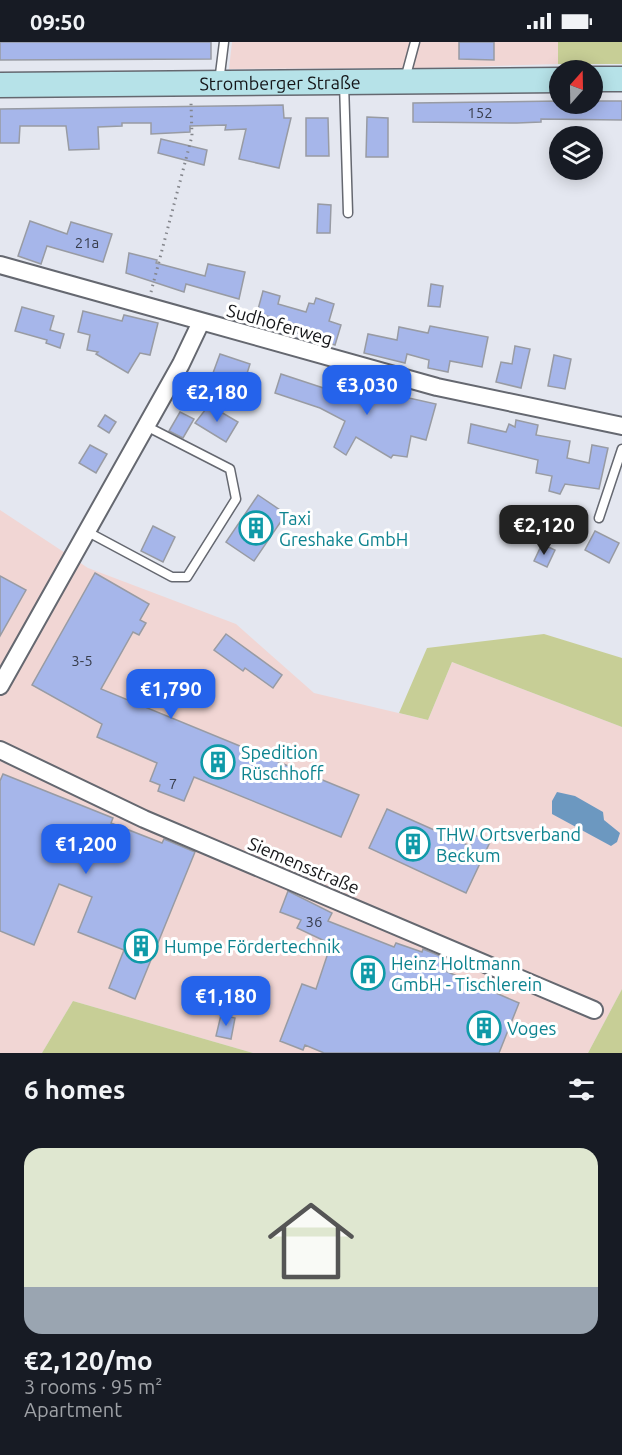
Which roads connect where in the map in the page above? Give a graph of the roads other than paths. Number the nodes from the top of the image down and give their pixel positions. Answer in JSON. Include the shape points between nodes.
{"nodes":[{"id":1,"x":224,"y":42,"type":"edge"},
{"id":2,"x":415,"y":42,"type":"edge"},
{"id":3,"x":603,"y":79,"type":"edge"},
{"id":4,"x":622,"y":79,"type":"edge"},
{"id":5,"x":549,"y":80,"type":"edge"},
{"id":6,"x":219,"y":82,"type":"junction"},
{"id":7,"x":405,"y":82,"type":"junction"},
{"id":8,"x":344,"y":83,"type":"junction"},
{"id":9,"x":0,"y":85,"type":"edge"},
{"id":10,"x":348,"y":213,"type":"dead end"},
{"id":11,"x":0,"y":265,"type":"edge"},
{"id":12,"x":201,"y":322,"type":"junction"},
{"id":13,"x":146,"y":426,"type":"junction"},
{"id":14,"x":622,"y":426,"type":"edge"},
{"id":15,"x":622,"y":449,"type":"edge"},
{"id":16,"x":599,"y":518,"type":"dead end"},
{"id":17,"x":86,"y":531,"type":"junction"},
{"id":18,"x":0,"y":686,"type":"edge"},
{"id":19,"x":0,"y":750,"type":"edge"},
{"id":20,"x":594,"y":1010,"type":"dead end"}],
"edges":[{"from":1,"to":6,"type":"lane"},
{"from":2,"to":7,"type":"lane"},
{"from":3,"to":4,"type":"main road"},
{"from":5,"to":7,"type":"main road","name":"Stromberger Straße"},
{"from":6,"to":8,"type":"main road","name":"Stromberger Straße"},
{"from":6,"to":9,"type":"main road","name":"Stromberger Straße"},
{"from":7,"to":8,"type":"main road","name":"Stromberger Straße"},
{"from":8,"to":10,"type":"lane"},
{"from":11,"to":12,"type":"street","name":"Sudhoferweg"},
{"from":12,"to":13,"type":"street"},
{"from":12,"to":14,"type":"street","name":"Sudhoferweg","via":[[437,387]]},
{"from":13,"to":17,"type":"street"},
{"from":13,"to":17,"type":"lane","via":[[230,469],[236,499],[187,576],[172,577]]},
{"from":15,"to":16,"type":"lane"},
{"from":17,"to":18,"type":"street"},
{"from":19,"to":20,"type":"street","name":"Siemensstraße","via":[[144,819]]}]}
